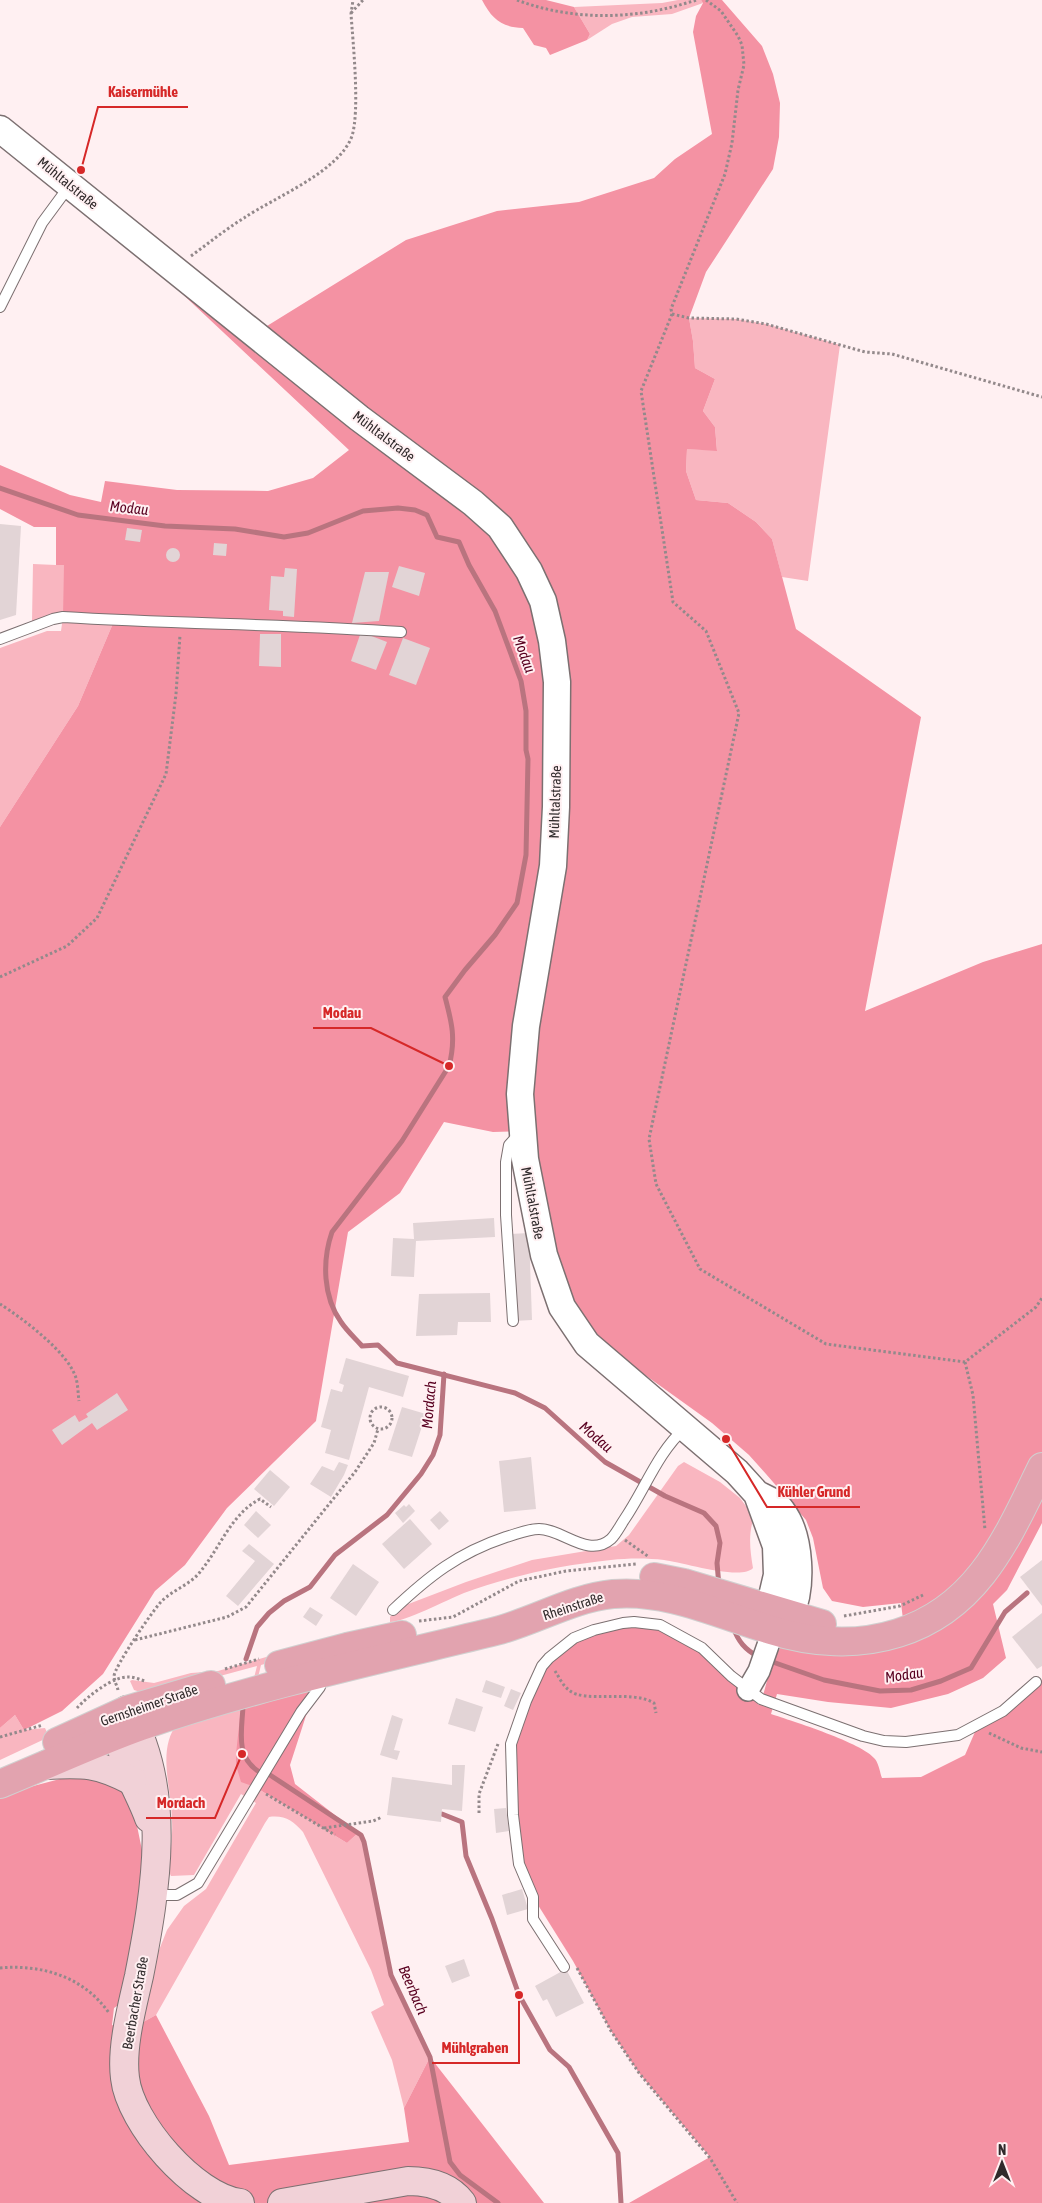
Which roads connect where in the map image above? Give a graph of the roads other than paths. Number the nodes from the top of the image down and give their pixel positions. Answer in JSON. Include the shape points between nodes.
{"nodes":[{"id":1,"x":0,"y":129,"type":"edge"},
{"id":2,"x":70,"y":184,"type":"junction"},
{"id":3,"x":0,"y":307,"type":"edge"},
{"id":4,"x":401,"y":632,"type":"dead end"},
{"id":5,"x":0,"y":639,"type":"edge"},
{"id":6,"x":522,"y":1130,"type":"junction"},
{"id":7,"x":513,"y":1321,"type":"dead end"},
{"id":8,"x":680,"y":1434,"type":"junction"},
{"id":9,"x":1042,"y":1467,"type":"edge"},
{"id":10,"x":712,"y":1601,"type":"junction"},
{"id":11,"x":393,"y":1610,"type":"dead end"},
{"id":12,"x":765,"y":1621,"type":"junction"},
{"id":13,"x":312,"y":1674,"type":"junction"},
{"id":14,"x":1036,"y":1682,"type":"dead end"},
{"id":15,"x":748,"y":1690,"type":"junction"},
{"id":16,"x":129,"y":1724,"type":"junction"},
{"id":17,"x":46,"y":1765,"type":"junction"},
{"id":18,"x":0,"y":1771,"type":"edge"},
{"id":19,"x":132,"y":1782,"type":"junction"},
{"id":20,"x":0,"y":1784,"type":"edge"},
{"id":21,"x":156,"y":1841,"type":"junction"},
{"id":22,"x":154,"y":1895,"type":"junction"},
{"id":23,"x":569,"y":1964,"type":"road end"},
{"id":24,"x":240,"y":2203,"type":"edge"},
{"id":25,"x":282,"y":2203,"type":"edge"},
{"id":26,"x":462,"y":2203,"type":"edge"}],
"edges":[{"from":1,"to":2,"type":"street","name":"Mühltalstraße"},
{"from":2,"to":3,"type":"lane","via":[[42,223]]},
{"from":2,"to":6,"type":"street","name":"Mühltalstraße","via":[[359,418],[474,503],[500,527],[529,571],[543,601],[552,641],[556,682],[556,807],[553,866],[526,1026],[520,1094]]},
{"from":4,"to":5,"type":"lane","via":[[63,617]]},
{"from":6,"to":7,"type":"lane","via":[[509,1145],[506,1162]]},
{"from":6,"to":8,"type":"street","name":"Mühltalstraße","via":[[544,1255],[562,1307],[587,1344]]},
{"from":8,"to":11,"type":"lane","via":[[611,1538],[588,1545],[540,1529],[510,1536],[473,1550],[442,1568]]},
{"from":8,"to":12,"type":"street","name":"Mühltalstraße","via":[[737,1472],[757,1494],[774,1502],[783,1512],[795,1541],[798,1578]]},
{"from":9,"to":12,"type":"main road","name":"Rheinstraße","via":[[1006,1540],[982,1575],[952,1604],[929,1619],[898,1633],[848,1642],[804,1638]]},
{"from":10,"to":12,"type":"main road","name":"Rheinstraße"},
{"from":10,"to":13,"type":"main road","name":"Rheinstraße","via":[[615,1594],[598,1596],[510,1627]]},
{"from":10,"to":13,"type":"main road","name":"Rheinstraße","via":[[651,1577],[595,1580],[488,1616],[410,1628]]},
{"from":12,"to":15,"type":"street","via":[[759,1671]]},
{"from":13,"to":16,"type":"main road","name":"Gernsheimer Straße"},
{"from":13,"to":22,"type":"lane","via":[[301,1712],[198,1883],[177,1895]]},
{"from":14,"to":15,"type":"lane","via":[[1003,1711],[958,1735],[906,1742],[863,1736],[762,1699]]},
{"from":15,"to":23,"type":"lane","via":[[702,1648],[660,1625],[634,1622],[585,1632],[549,1658],[510,1740],[513,1815],[519,1864],[533,1897],[533,1919]]},
{"from":16,"to":17,"type":"main road","name":"Gernsheimer Straße"},
{"from":16,"to":18,"type":"main road","name":"Gernsheimer Straße","via":[[73,1734]]},
{"from":16,"to":19,"type":"main road","name":"Beerbacher Straße","via":[[124,1758]]},
{"from":16,"to":21,"type":"main road","name":"Beerbacher Straße","via":[[147,1752],[152,1771]]},
{"from":17,"to":19,"type":"main road","via":[[95,1765]]},
{"from":17,"to":20,"type":"main road","name":"Gernsheimer Straße"},
{"from":19,"to":21,"type":"main road","name":"Beerbacher Straße","via":[[146,1809]]},
{"from":21,"to":22,"type":"main road","name":"Beerbacher Straße"},
{"from":22,"to":24,"type":"main road","name":"Beerbacher Straße","via":[[127,2031],[125,2077],[128,2093],[146,2128],[192,2180],[214,2194]]},
{"from":25,"to":26,"type":"main road","via":[[408,2181],[437,2185]]}]}
